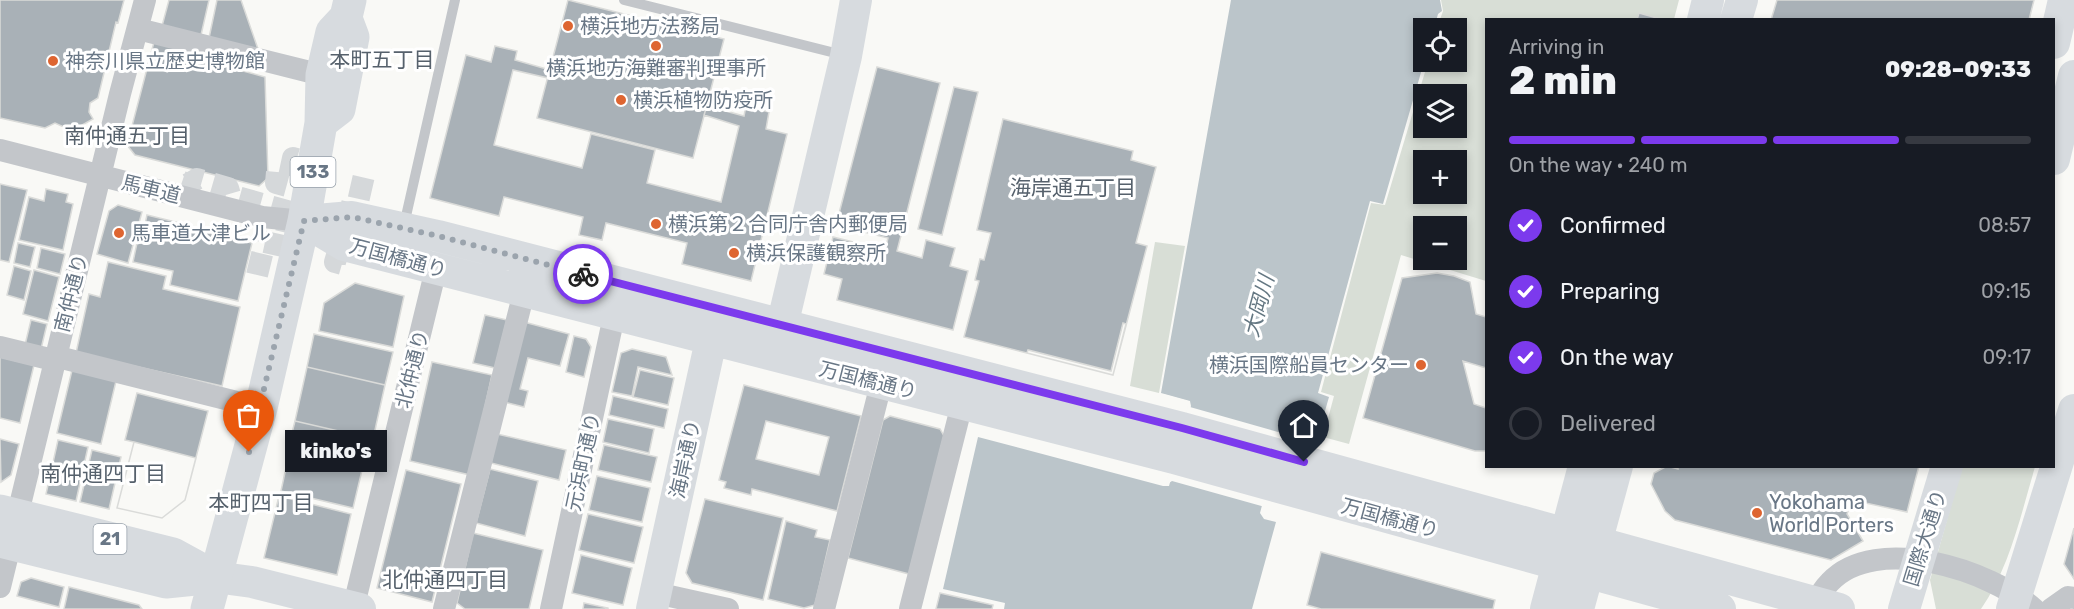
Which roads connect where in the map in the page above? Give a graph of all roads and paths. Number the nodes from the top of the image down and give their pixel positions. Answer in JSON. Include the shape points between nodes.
{"nodes":[{"id":1,"x":145,"y":0,"type":"edge"},
{"id":2,"x":455,"y":0,"type":"edge"},
{"id":3,"x":624,"y":0,"type":"edge"},
{"id":4,"x":856,"y":0,"type":"edge"},
{"id":5,"x":1708,"y":0,"type":"edge"},
{"id":6,"x":1742,"y":0,"type":"edge"},
{"id":7,"x":2064,"y":0,"type":"edge"},
{"id":8,"x":347,"y":8,"type":"edge"},
{"id":9,"x":1704,"y":18,"type":"edge"},
{"id":10,"x":1737,"y":18,"type":"edge"},
{"id":11,"x":138,"y":29,"type":"junction"},
{"id":12,"x":2055,"y":39,"type":"edge"},
{"id":13,"x":846,"y":56,"type":"junction"},
{"id":14,"x":322,"y":75,"type":"junction"},
{"id":15,"x":2074,"y":76,"type":"edge"},
{"id":16,"x":321,"y":123,"type":"junction"},
{"id":17,"x":0,"y":150,"type":"edge"},
{"id":18,"x":2055,"y":155,"type":"edge"},
{"id":19,"x":100,"y":176,"type":"junction"},
{"id":20,"x":304,"y":221,"type":"junction"},
{"id":21,"x":403,"y":228,"type":"junction"},
{"id":22,"x":436,"y":269,"type":"junction"},
{"id":23,"x":524,"y":292,"type":"junction"},
{"id":24,"x":718,"y":309,"type":"junction"},
{"id":25,"x":614,"y":316,"type":"junction"},
{"id":26,"x":782,"y":326,"type":"junction"},
{"id":27,"x":711,"y":341,"type":"junction"},
{"id":28,"x":0,"y":347,"type":"edge"},
{"id":29,"x":55,"y":359,"type":"junction"},
{"id":30,"x":881,"y":384,"type":"junction"},
{"id":31,"x":962,"y":404,"type":"junction"},
{"id":32,"x":261,"y":408,"type":"junction"},
{"id":33,"x":2073,"y":410,"type":"edge"},
{"id":34,"x":1583,"y":468,"type":"edge"},
{"id":35,"x":1616,"y":468,"type":"edge"},
{"id":36,"x":1946,"y":468,"type":"edge"},
{"id":37,"x":7,"y":528,"type":"edge"},
{"id":38,"x":1566,"y":534,"type":"junction"},
{"id":39,"x":1596,"y":543,"type":"junction"},
{"id":40,"x":1558,"y":564,"type":"junction"},
{"id":41,"x":1588,"y":573,"type":"junction"},
{"id":42,"x":215,"y":577,"type":"junction"},
{"id":43,"x":0,"y":587,"type":"edge"},
{"id":44,"x":2074,"y":598,"type":"edge"},
{"id":45,"x":654,"y":601,"type":"edge"},
{"id":46,"x":355,"y":608,"type":"edge"},
{"id":47,"x":207,"y":609,"type":"edge"},
{"id":48,"x":444,"y":609,"type":"edge"},
{"id":49,"x":550,"y":609,"type":"edge"},
{"id":50,"x":728,"y":609,"type":"edge"},
{"id":51,"x":824,"y":609,"type":"edge"},
{"id":52,"x":910,"y":609,"type":"edge"},
{"id":53,"x":1546,"y":609,"type":"edge"},
{"id":54,"x":1578,"y":609,"type":"edge"},
{"id":55,"x":1720,"y":609,"type":"edge"},
{"id":56,"x":1812,"y":609,"type":"edge"},
{"id":57,"x":1839,"y":609,"type":"edge"},
{"id":58,"x":1904,"y":609,"type":"edge"},
{"id":59,"x":2012,"y":609,"type":"edge"},
{"id":60,"x":2034,"y":609,"type":"edge"},
{"id":61,"x":2051,"y":609,"type":"edge"}],
"edges":[{"from":1,"to":11,"type":"street","name":"南仲通り"},
{"from":2,"to":21,"type":"lane"},
{"from":3,"to":13,"type":"lane"},
{"from":4,"to":13,"type":"street"},
{"from":5,"to":9,"type":"street"},
{"from":6,"to":10,"type":"street"},
{"from":7,"to":12,"type":"street"},
{"from":8,"to":14,"type":"main road","number":"133","via":[[332,32]]},
{"from":8,"to":16,"type":"main road","number":"133","via":[[353,37],[339,109]]},
{"from":11,"to":14,"type":"street"},
{"from":11,"to":19,"type":"street","name":"南仲通り"},
{"from":13,"to":26,"type":"street"},
{"from":14,"to":16,"type":"main road","number":"133"},
{"from":15,"to":18,"type":"street"},
{"from":16,"to":20,"type":"main road","number":"133"},
{"from":17,"to":19,"type":"street","name":"馬車道"},
{"from":19,"to":20,"type":"street","name":"馬車道","via":[[262,217]]},
{"from":19,"to":29,"type":"street","name":"南仲通り"},
{"from":20,"to":21,"type":"street","name":"万国橋通り","via":[[352,217]]},
{"from":20,"to":22,"type":"street","name":"万国橋通り","via":[[344,245]]},
{"from":20,"to":32,"type":"main road","number":"133"},
{"from":21,"to":24,"type":"street","name":"万国橋通り"},
{"from":22,"to":23,"type":"street","name":"万国橋通り"},
{"from":22,"to":46,"type":"street","name":"北仲通り"},
{"from":23,"to":25,"type":"street","name":"万国橋通り"},
{"from":23,"to":48,"type":"street"},
{"from":24,"to":26,"type":"street","name":"万国橋通り"},
{"from":24,"to":27,"type":"street","name":"海岸通り"},
{"from":25,"to":27,"type":"street","name":"万国橋通り"},
{"from":25,"to":49,"type":"street","name":"元浜町通り"},
{"from":26,"to":38,"type":"street","name":"万国橋通り","via":[[1182,428]]},
{"from":27,"to":30,"type":"street","name":"万国橋通り"},
{"from":27,"to":45,"type":"street","name":"海岸通り"},
{"from":28,"to":29,"type":"street"},
{"from":29,"to":32,"type":"street"},
{"from":29,"to":37,"type":"street","name":"南仲通り"},
{"from":30,"to":31,"type":"street","name":"万国橋通り"},
{"from":30,"to":51,"type":"street"},
{"from":31,"to":40,"type":"street","name":"万国橋通り"},
{"from":31,"to":52,"type":"street"},
{"from":32,"to":42,"type":"main road","number":"133"},
{"from":33,"to":59,"type":"street"},
{"from":34,"to":38,"type":"street"},
{"from":35,"to":39,"type":"street"},
{"from":36,"to":58,"type":"street","name":"国際大通り"},
{"from":37,"to":42,"type":"main road","number":"21","via":[[166,582]]},
{"from":37,"to":43,"type":"street","name":"南仲通り"},
{"from":38,"to":39,"type":"street","name":"万国橋通り"},
{"from":38,"to":40,"type":"street"},
{"from":39,"to":41,"type":"street"},
{"from":39,"to":57,"type":"street"},
{"from":40,"to":41,"type":"street","name":"万国橋通り"},
{"from":40,"to":53,"type":"street"},
{"from":41,"to":54,"type":"street"},
{"from":41,"to":55,"type":"street","name":"万国橋通り"},
{"from":42,"to":46,"type":"street","via":[[252,582]]},
{"from":42,"to":47,"type":"main road","number":"133"},
{"from":44,"to":61,"type":"street","via":[[2068,597]]},
{"from":45,"to":50,"type":"street"},
{"from":56,"to":60,"type":"street","via":[[1820,593],[1856,556],[1922,561],[1978,574]]}]}
